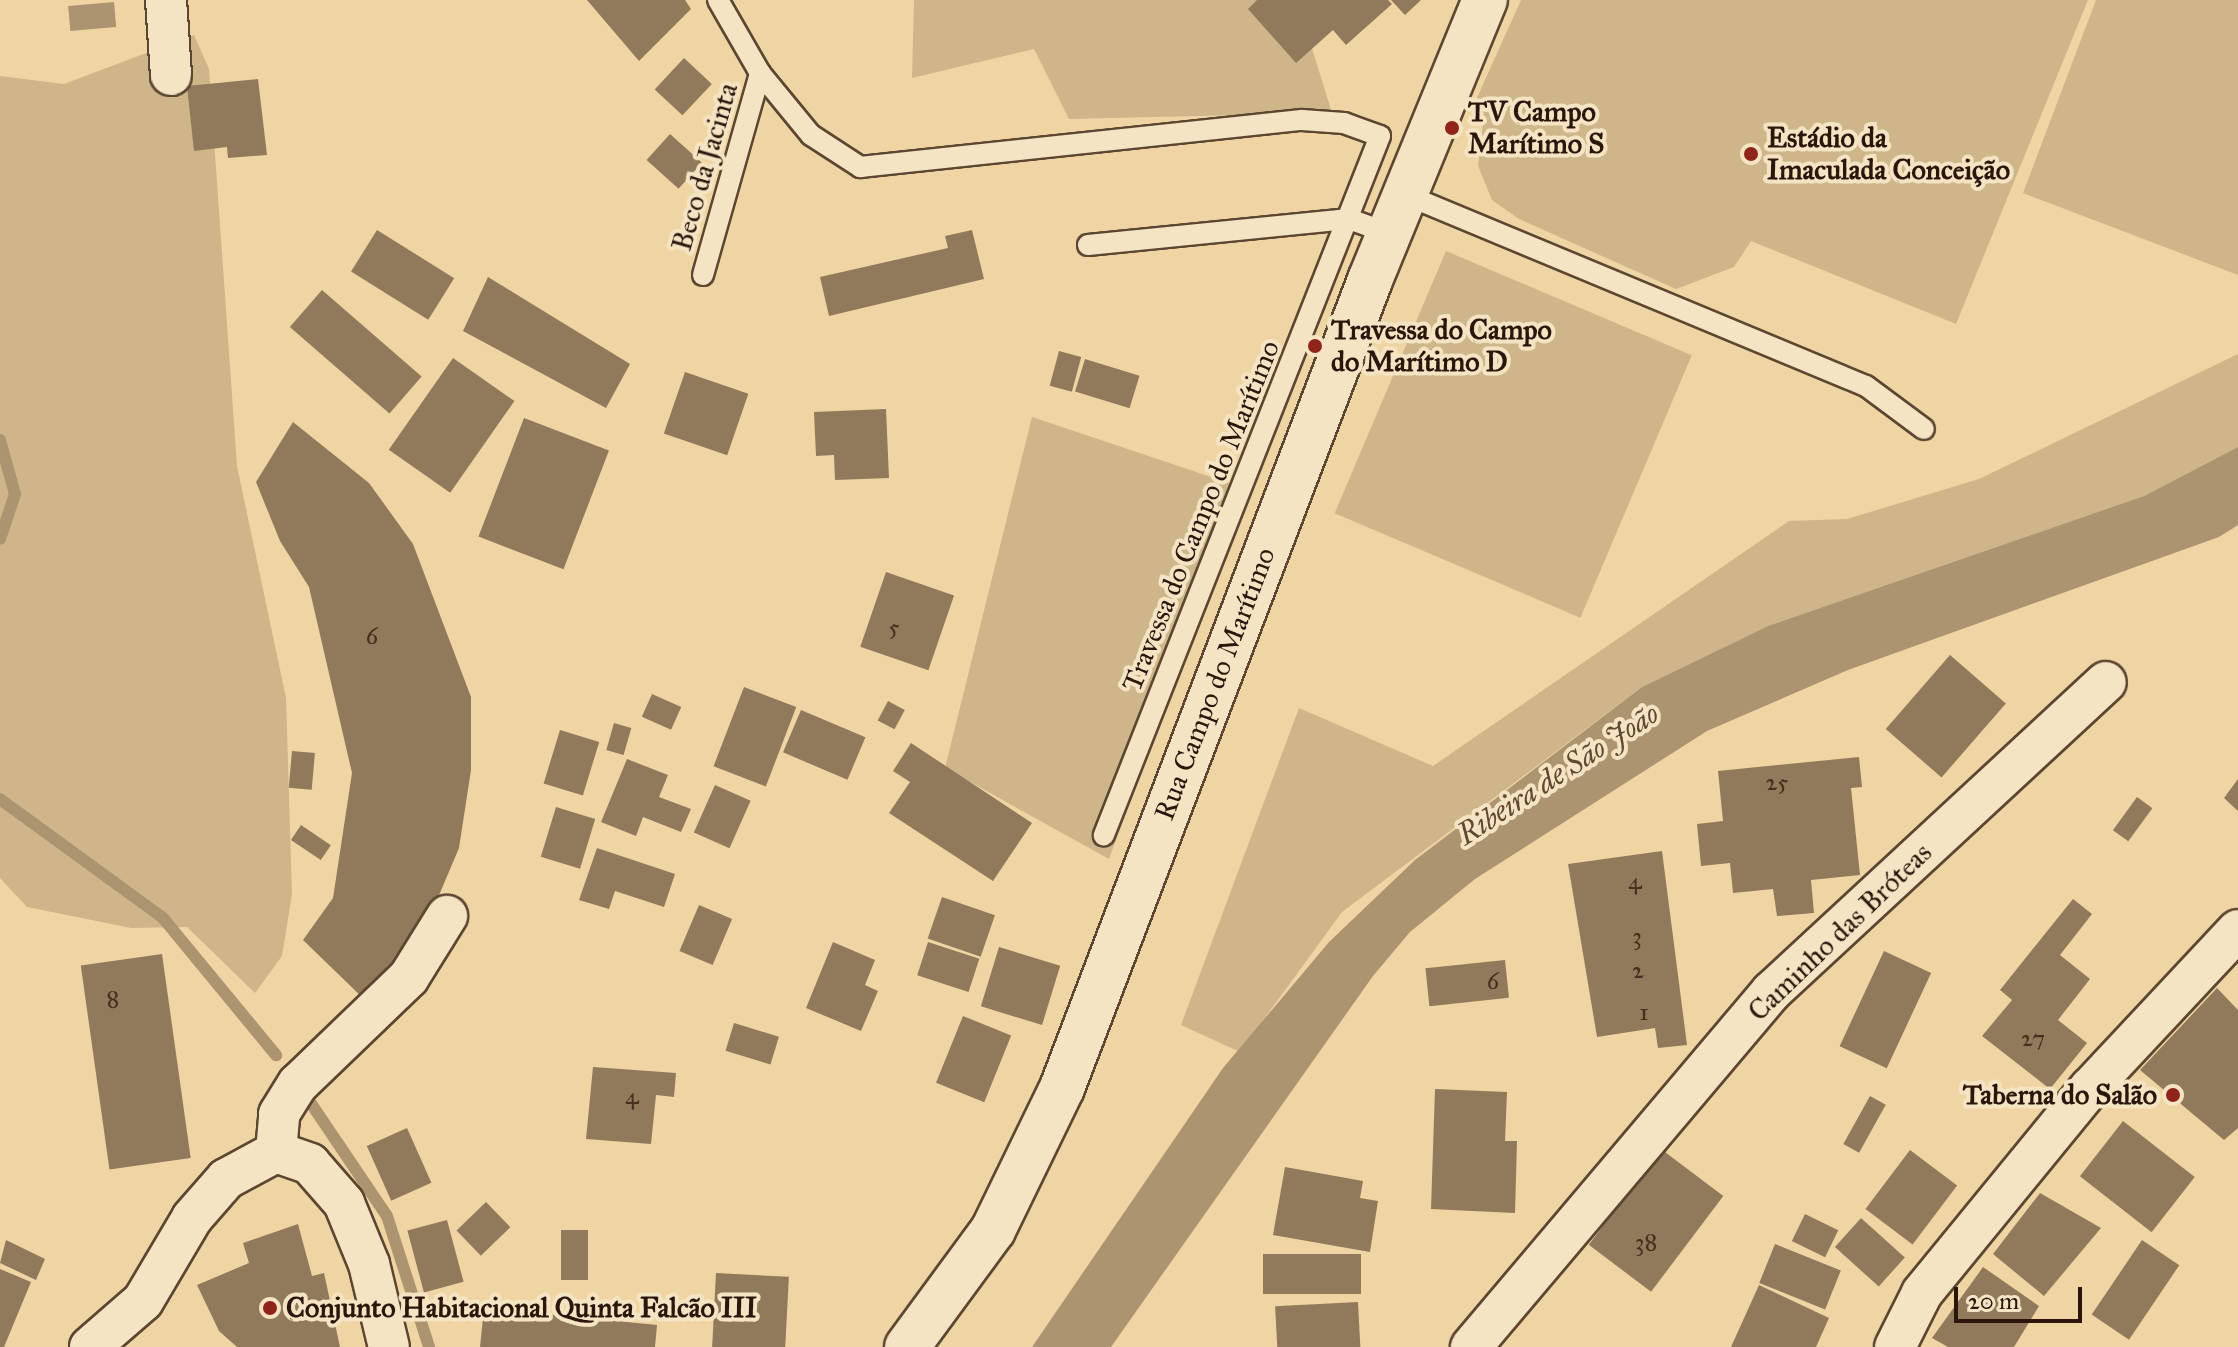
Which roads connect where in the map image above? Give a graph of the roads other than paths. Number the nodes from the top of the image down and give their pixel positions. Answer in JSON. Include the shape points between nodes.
{"nodes":[{"id":1,"x":166,"y":0,"type":"edge"},
{"id":2,"x":718,"y":0,"type":"edge"},
{"id":3,"x":1485,"y":0,"type":"edge"},
{"id":4,"x":760,"y":73,"type":"junction"},
{"id":5,"x":171,"y":75,"type":"dead end"},
{"id":6,"x":1380,"y":215,"type":"junction"},
{"id":7,"x":1088,"y":245,"type":"dead end"},
{"id":8,"x":703,"y":275,"type":"dead end"},
{"id":9,"x":1924,"y":429,"type":"dead end"},
{"id":10,"x":2106,"y":682,"type":"dead end"},
{"id":11,"x":1104,"y":835,"type":"dead end"},
{"id":12,"x":447,"y":916,"type":"dead end"},
{"id":13,"x":2238,"y":930,"type":"edge"},
{"id":14,"x":276,"y":1152,"type":"junction"},
{"id":15,"x":90,"y":1347,"type":"edge"},
{"id":16,"x":389,"y":1347,"type":"edge"},
{"id":17,"x":907,"y":1347,"type":"edge"},
{"id":18,"x":1471,"y":1347,"type":"edge"},
{"id":19,"x":1895,"y":1347,"type":"edge"}],
"edges":[{"from":1,"to":5,"type":"street"},
{"from":2,"to":4,"type":"lane"},
{"from":3,"to":6,"type":"main road","name":"Rua Campo do Marítimo"},
{"from":4,"to":6,"type":"lane","name":"Travessa do Campo do Marítimo","via":[[811,135],[860,167],[1302,120],[1344,123],[1380,136]]},
{"from":4,"to":8,"type":"lane","name":"Beco da Jacinta"},
{"from":6,"to":7,"type":"lane"},
{"from":6,"to":9,"type":"lane","via":[[1866,386]]},
{"from":6,"to":11,"type":"lane","name":"Travessa do Campo do Marítimo"},
{"from":6,"to":17,"type":"main road","name":"Rua Campo do Marítimo","via":[[1045,1127],[993,1230]]},
{"from":10,"to":18,"type":"street","name":"Caminho das Bróteas","via":[[1771,992]]},
{"from":12,"to":14,"type":"street","via":[[409,977],[298,1084],[279,1114]]},
{"from":13,"to":19,"type":"street","via":[[2070,1112],[1922,1293]]},
{"from":14,"to":15,"type":"street","via":[[226,1179],[192,1218],[143,1301]]},
{"from":14,"to":16,"type":"street","via":[[310,1164],[344,1203],[369,1264]]}]}
